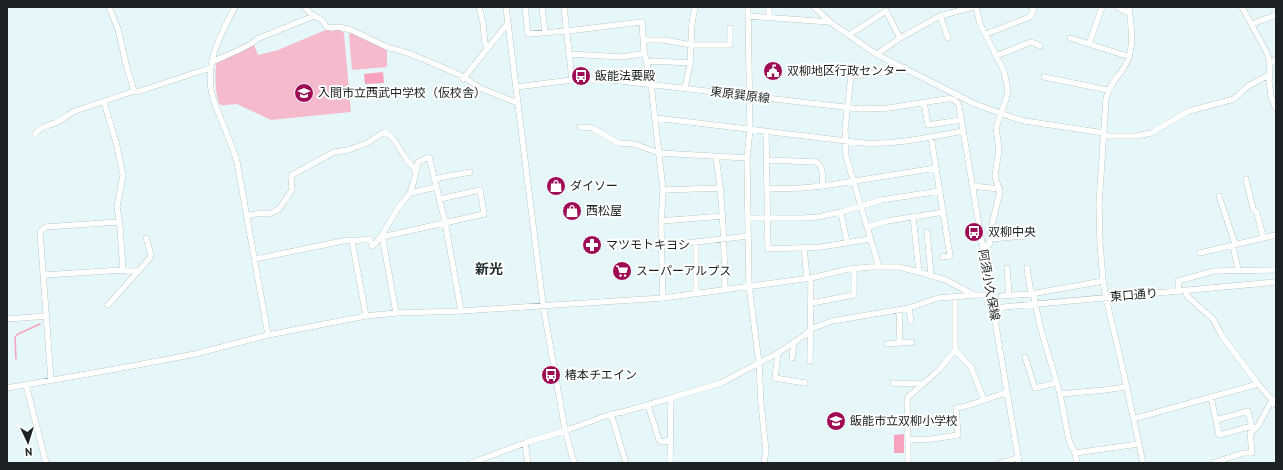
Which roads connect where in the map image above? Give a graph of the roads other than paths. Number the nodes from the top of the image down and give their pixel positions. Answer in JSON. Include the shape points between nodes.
{"nodes":[{"id":1,"x":109,"y":7,"type":"edge"},
{"id":2,"x":235,"y":7,"type":"edge"},
{"id":3,"x":305,"y":7,"type":"edge"},
{"id":4,"x":479,"y":7,"type":"edge"},
{"id":5,"x":506,"y":7,"type":"edge"},
{"id":6,"x":525,"y":7,"type":"edge"},
{"id":7,"x":542,"y":7,"type":"edge"},
{"id":8,"x":564,"y":7,"type":"edge"},
{"id":9,"x":695,"y":7,"type":"edge"},
{"id":10,"x":748,"y":7,"type":"edge"},
{"id":11,"x":770,"y":7,"type":"edge"},
{"id":12,"x":814,"y":7,"type":"edge"},
{"id":13,"x":974,"y":7,"type":"edge"},
{"id":14,"x":1031,"y":7,"type":"edge"},
{"id":15,"x":1102,"y":7,"type":"edge"},
{"id":16,"x":1117,"y":7,"type":"edge"},
{"id":17,"x":1242,"y":7,"type":"edge"},
{"id":18,"x":1129,"y":10,"type":"edge"},
{"id":19,"x":314,"y":16,"type":"junction"},
{"id":20,"x":748,"y":16,"type":"junction"},
{"id":21,"x":940,"y":16,"type":"junction"},
{"id":22,"x":1276,"y":16,"type":"edge"},
{"id":23,"x":770,"y":18,"type":"junction"},
{"id":24,"x":830,"y":22,"type":"junction"},
{"id":25,"x":508,"y":23,"type":"junction"},
{"id":26,"x":1252,"y":24,"type":"junction"},
{"id":27,"x":730,"y":28,"type":"dead end"},
{"id":28,"x":567,"y":31,"type":"junction"},
{"id":29,"x":545,"y":33,"type":"junction"},
{"id":30,"x":848,"y":34,"type":"junction"},
{"id":31,"x":986,"y":34,"type":"junction"},
{"id":32,"x":900,"y":38,"type":"junction"},
{"id":33,"x":948,"y":38,"type":"dead end"},
{"id":34,"x":1070,"y":38,"type":"dead end"},
{"id":35,"x":644,"y":40,"type":"junction"},
{"id":36,"x":1089,"y":44,"type":"junction"},
{"id":37,"x":692,"y":45,"type":"junction"},
{"id":38,"x":1040,"y":46,"type":"dead end"},
{"id":39,"x":488,"y":48,"type":"junction"},
{"id":40,"x":645,"y":53,"type":"junction"},
{"id":41,"x":569,"y":54,"type":"junction"},
{"id":42,"x":877,"y":54,"type":"junction"},
{"id":43,"x":996,"y":56,"type":"junction"},
{"id":44,"x":1130,"y":57,"type":"junction"},
{"id":45,"x":1276,"y":60,"type":"edge"},
{"id":46,"x":647,"y":62,"type":"junction"},
{"id":47,"x":690,"y":63,"type":"junction"},
{"id":48,"x":1270,"y":63,"type":"junction"},
{"id":49,"x":211,"y":65,"type":"junction"},
{"id":50,"x":904,"y":67,"type":"junction"},
{"id":51,"x":1269,"y":75,"type":"junction"},
{"id":52,"x":1044,"y":77,"type":"dead end"},
{"id":53,"x":464,"y":79,"type":"junction"},
{"id":54,"x":572,"y":80,"type":"junction"},
{"id":55,"x":1269,"y":82,"type":"junction"},
{"id":56,"x":1276,"y":82,"type":"edge"},
{"id":57,"x":651,"y":84,"type":"junction"},
{"id":58,"x":516,"y":87,"type":"junction"},
{"id":59,"x":685,"y":88,"type":"junction"},
{"id":60,"x":1108,"y":90,"type":"junction"},
{"id":61,"x":134,"y":91,"type":"junction"},
{"id":62,"x":751,"y":96,"type":"junction"},
{"id":63,"x":104,"y":102,"type":"junction"},
{"id":64,"x":924,"y":102,"type":"junction"},
{"id":65,"x":518,"y":103,"type":"junction"},
{"id":66,"x":959,"y":106,"type":"joint"},
{"id":67,"x":847,"y":108,"type":"junction"},
{"id":68,"x":1276,"y":108,"type":"edge"},
{"id":69,"x":1001,"y":113,"type":"junction"},
{"id":70,"x":656,"y":118,"type":"junction"},
{"id":71,"x":961,"y":120,"type":"junction"},
{"id":72,"x":580,"y":127,"type":"dead end"},
{"id":73,"x":750,"y":130,"type":"junction"},
{"id":74,"x":963,"y":131,"type":"junction"},
{"id":75,"x":766,"y":132,"type":"junction"},
{"id":76,"x":35,"y":134,"type":"dead end"},
{"id":77,"x":1103,"y":134,"type":"junction"},
{"id":78,"x":931,"y":137,"type":"junction"},
{"id":79,"x":844,"y":141,"type":"junction"},
{"id":80,"x":659,"y":153,"type":"junction"},
{"id":81,"x":716,"y":157,"type":"junction"},
{"id":82,"x":747,"y":158,"type":"junction"},
{"id":83,"x":767,"y":160,"type":"junction"},
{"id":84,"x":936,"y":168,"type":"junction"},
{"id":85,"x":416,"y":170,"type":"junction"},
{"id":86,"x":470,"y":172,"type":"dead end"},
{"id":87,"x":434,"y":179,"type":"junction"},
{"id":88,"x":1246,"y":179,"type":"dead end"},
{"id":89,"x":853,"y":181,"type":"junction"},
{"id":90,"x":823,"y":186,"type":"junction"},
{"id":91,"x":972,"y":186,"type":"junction"},
{"id":92,"x":436,"y":187,"type":"junction"},
{"id":93,"x":721,"y":188,"type":"junction"},
{"id":94,"x":767,"y":189,"type":"junction"},
{"id":95,"x":1000,"y":189,"type":"junction"},
{"id":96,"x":663,"y":190,"type":"junction"},
{"id":97,"x":940,"y":191,"type":"junction"},
{"id":98,"x":410,"y":193,"type":"junction"},
{"id":99,"x":1219,"y":196,"type":"dead end"},
{"id":100,"x":440,"y":199,"type":"junction"},
{"id":101,"x":860,"y":207,"type":"junction"},
{"id":102,"x":841,"y":212,"type":"junction"},
{"id":103,"x":944,"y":212,"type":"junction"},
{"id":104,"x":247,"y":216,"type":"junction"},
{"id":105,"x":723,"y":216,"type":"junction"},
{"id":106,"x":913,"y":216,"type":"junction"},
{"id":107,"x":748,"y":218,"type":"junction"},
{"id":108,"x":768,"y":218,"type":"junction"},
{"id":109,"x":661,"y":221,"type":"junction"},
{"id":110,"x":119,"y":222,"type":"junction"},
{"id":111,"x":445,"y":222,"type":"junction"},
{"id":112,"x":867,"y":227,"type":"junction"},
{"id":113,"x":926,"y":232,"type":"dead end"},
{"id":114,"x":1276,"y":235,"type":"edge"},
{"id":115,"x":382,"y":236,"type":"junction"},
{"id":116,"x":748,"y":236,"type":"junction"},
{"id":117,"x":1025,"y":236,"type":"dead end"},
{"id":118,"x":146,"y":238,"type":"dead end"},
{"id":119,"x":724,"y":238,"type":"junction"},
{"id":120,"x":1263,"y":238,"type":"junction"},
{"id":121,"x":870,"y":239,"type":"junction"},
{"id":122,"x":990,"y":239,"type":"junction"},
{"id":123,"x":352,"y":241,"type":"junction"},
{"id":124,"x":696,"y":242,"type":"junction"},
{"id":125,"x":847,"y":243,"type":"junction"},
{"id":126,"x":1234,"y":244,"type":"junction"},
{"id":127,"x":661,"y":246,"type":"junction"},
{"id":128,"x":982,"y":247,"type":"junction"},
{"id":129,"x":804,"y":248,"type":"junction"},
{"id":130,"x":1200,"y":253,"type":"dead end"},
{"id":131,"x":942,"y":257,"type":"dead end"},
{"id":132,"x":255,"y":259,"type":"junction"},
{"id":133,"x":879,"y":267,"type":"junction"},
{"id":134,"x":1007,"y":268,"type":"dead end"},
{"id":135,"x":1027,"y":268,"type":"dead end"},
{"id":136,"x":854,"y":269,"type":"junction"},
{"id":137,"x":123,"y":270,"type":"junction"},
{"id":138,"x":1238,"y":270,"type":"junction"},
{"id":139,"x":1276,"y":270,"type":"edge"},
{"id":140,"x":139,"y":271,"type":"junction"},
{"id":141,"x":919,"y":272,"type":"junction"},
{"id":142,"x":44,"y":275,"type":"junction"},
{"id":143,"x":931,"y":275,"type":"junction"},
{"id":144,"x":809,"y":278,"type":"junction"},
{"id":145,"x":1103,"y":281,"type":"junction"},
{"id":146,"x":1276,"y":282,"type":"edge"},
{"id":147,"x":750,"y":286,"type":"junction"},
{"id":148,"x":725,"y":290,"type":"junction"},
{"id":149,"x":1186,"y":290,"type":"junction"},
{"id":150,"x":1179,"y":291,"type":"junction"},
{"id":151,"x":696,"y":293,"type":"junction"},
{"id":152,"x":1032,"y":293,"type":"junction"},
{"id":153,"x":974,"y":295,"type":"junction"},
{"id":154,"x":990,"y":295,"type":"junction"},
{"id":155,"x":1009,"y":295,"type":"junction"},
{"id":156,"x":1001,"y":296,"type":"dead end"},
{"id":157,"x":955,"y":297,"type":"junction"},
{"id":158,"x":663,"y":298,"type":"junction"},
{"id":159,"x":1106,"y":298,"type":"junction"},
{"id":160,"x":810,"y":303,"type":"junction"},
{"id":161,"x":1034,"y":304,"type":"junction"},
{"id":162,"x":108,"y":305,"type":"dead end"},
{"id":163,"x":543,"y":305,"type":"junction"},
{"id":164,"x":909,"y":308,"type":"junction"},
{"id":165,"x":993,"y":308,"type":"junction"},
{"id":166,"x":899,"y":310,"type":"junction"},
{"id":167,"x":460,"y":311,"type":"junction"},
{"id":168,"x":396,"y":313,"type":"junction"},
{"id":169,"x":47,"y":316,"type":"junction"},
{"id":170,"x":366,"y":316,"type":"junction"},
{"id":171,"x":7,"y":319,"type":"edge"},
{"id":172,"x":911,"y":321,"type":"dead end"},
{"id":173,"x":811,"y":329,"type":"junction"},
{"id":174,"x":268,"y":335,"type":"junction"},
{"id":175,"x":912,"y":342,"type":"dead end"},
{"id":176,"x":794,"y":343,"type":"junction"},
{"id":177,"x":900,"y":343,"type":"junction"},
{"id":178,"x":887,"y":344,"type":"dead end"},
{"id":179,"x":954,"y":350,"type":"junction"},
{"id":180,"x":778,"y":354,"type":"junction"},
{"id":181,"x":1025,"y":357,"type":"dead end"},
{"id":182,"x":792,"y":358,"type":"dead end"},
{"id":183,"x":810,"y":361,"type":"dead end"},
{"id":184,"x":759,"y":363,"type":"junction"},
{"id":185,"x":51,"y":380,"type":"junction"},
{"id":186,"x":805,"y":383,"type":"dead end"},
{"id":187,"x":893,"y":383,"type":"dead end"},
{"id":188,"x":1056,"y":383,"type":"junction"},
{"id":189,"x":923,"y":384,"type":"junction"},
{"id":190,"x":1258,"y":384,"type":"junction"},
{"id":191,"x":26,"y":385,"type":"junction"},
{"id":192,"x":1126,"y":387,"type":"junction"},
{"id":193,"x":7,"y":388,"type":"edge"},
{"id":194,"x":1007,"y":393,"type":"junction"},
{"id":195,"x":1060,"y":394,"type":"junction"},
{"id":196,"x":1211,"y":397,"type":"junction"},
{"id":197,"x":671,"y":398,"type":"junction"},
{"id":198,"x":984,"y":400,"type":"junction"},
{"id":199,"x":1275,"y":401,"type":"edge"},
{"id":200,"x":648,"y":405,"type":"junction"},
{"id":201,"x":611,"y":414,"type":"junction"},
{"id":202,"x":1133,"y":419,"type":"junction"},
{"id":203,"x":1216,"y":420,"type":"junction"},
{"id":204,"x":1253,"y":428,"type":"junction"},
{"id":205,"x":565,"y":430,"type":"junction"},
{"id":206,"x":670,"y":440,"type":"junction"},
{"id":207,"x":908,"y":440,"type":"junction"},
{"id":208,"x":525,"y":443,"type":"junction"},
{"id":209,"x":1138,"y":444,"type":"junction"},
{"id":210,"x":1075,"y":453,"type":"junction"},
{"id":211,"x":1018,"y":460,"type":"edge"},
{"id":212,"x":46,"y":463,"type":"edge"},
{"id":213,"x":471,"y":463,"type":"edge"},
{"id":214,"x":528,"y":463,"type":"edge"},
{"id":215,"x":574,"y":463,"type":"edge"},
{"id":216,"x":626,"y":463,"type":"edge"},
{"id":217,"x":670,"y":463,"type":"edge"},
{"id":218,"x":764,"y":463,"type":"edge"},
{"id":219,"x":908,"y":463,"type":"edge"},
{"id":220,"x":1001,"y":463,"type":"edge"},
{"id":221,"x":1077,"y":463,"type":"edge"},
{"id":222,"x":1143,"y":463,"type":"edge"},
{"id":223,"x":1213,"y":463,"type":"edge"}],
"edges":[{"from":1,"to":61,"type":"street","via":[[118,28]]},
{"from":2,"to":49,"type":"street","via":[[215,48]]},
{"from":3,"to":19,"type":"street"},
{"from":4,"to":39,"type":"street","via":[[485,44]]},
{"from":5,"to":25,"type":"street"},
{"from":6,"to":29,"type":"street","via":[[528,34]]},
{"from":7,"to":29,"type":"street"},
{"from":8,"to":28,"type":"street"},
{"from":9,"to":37,"type":"street"},
{"from":10,"to":20,"type":"street"},
{"from":11,"to":23,"type":"street"},
{"from":12,"to":24,"type":"street"},
{"from":13,"to":21,"type":"street"},
{"from":13,"to":31,"type":"street"},
{"from":14,"to":31,"type":"street","via":[[1034,9],[1030,17]]},
{"from":15,"to":36,"type":"street"},
{"from":16,"to":18,"type":"street"},
{"from":17,"to":26,"type":"street"},
{"from":18,"to":44,"type":"street","via":[[1132,40]]},
{"from":19,"to":49,"type":"street","via":[[257,39]]},
{"from":19,"to":53,"type":"street","via":[[322,20],[327,27],[351,30],[387,47],[437,65]]},
{"from":20,"to":23,"type":"street"},
{"from":20,"to":62,"type":"street"},
{"from":21,"to":32,"type":"street"},
{"from":21,"to":33,"type":"street"},
{"from":22,"to":26,"type":"street"},
{"from":23,"to":24,"type":"street"},
{"from":24,"to":30,"type":"street"},
{"from":25,"to":39,"type":"street"},
{"from":25,"to":58,"type":"street"},
{"from":26,"to":48,"type":"street"},
{"from":27,"to":37,"type":"street","via":[[730,45]]},
{"from":28,"to":29,"type":"street"},
{"from":28,"to":35,"type":"street","via":[[642,22]]},
{"from":28,"to":41,"type":"street"},
{"from":30,"to":32,"type":"street","via":[[886,11]]},
{"from":30,"to":42,"type":"street"},
{"from":31,"to":43,"type":"street"},
{"from":32,"to":42,"type":"street"},
{"from":34,"to":36,"type":"street"},
{"from":35,"to":37,"type":"street"},
{"from":35,"to":40,"type":"street"},
{"from":36,"to":44,"type":"street"},
{"from":37,"to":47,"type":"street"},
{"from":38,"to":43,"type":"street","via":[[1031,42]]},
{"from":39,"to":53,"type":"street"},
{"from":40,"to":41,"type":"street","via":[[623,57]]},
{"from":40,"to":46,"type":"street"},
{"from":41,"to":54,"type":"street"},
{"from":42,"to":50,"type":"street"},
{"from":43,"to":69,"type":"street","via":[[1004,71],[1008,90]]},
{"from":44,"to":60,"type":"street"},
{"from":45,"to":48,"type":"street"},
{"from":46,"to":47,"type":"street"},
{"from":46,"to":57,"type":"street"},
{"from":47,"to":59,"type":"street"},
{"from":48,"to":51,"type":"street"},
{"from":49,"to":61,"type":"street"},
{"from":49,"to":104,"type":"street","via":[[212,95],[235,153]]},
{"from":50,"to":67,"type":"street","via":[[896,71],[851,76]]},
{"from":50,"to":69,"type":"street","via":[[957,96]]},
{"from":51,"to":55,"type":"street"},
{"from":51,"to":77,"type":"street","via":[[1248,86],[1234,99],[1189,111],[1151,133],[1136,136]]},
{"from":52,"to":60,"type":"street"},
{"from":53,"to":65,"type":"street","via":[[482,90]]},
{"from":54,"to":57,"type":"street","name":"東原巽原線","via":[[612,80]]},
{"from":54,"to":58,"type":"street","name":"東原巽原線"},
{"from":55,"to":56,"type":"street"},
{"from":55,"to":68,"type":"street"},
{"from":57,"to":59,"type":"street","name":"東原巽原線"},
{"from":57,"to":70,"type":"street"},
{"from":58,"to":65,"type":"street"},
{"from":59,"to":62,"type":"street","name":"東原巽原線"},
{"from":60,"to":77,"type":"street"},
{"from":61,"to":63,"type":"street"},
{"from":62,"to":67,"type":"street","name":"東原巽原線"},
{"from":62,"to":73,"type":"street"},
{"from":63,"to":76,"type":"street","via":[[67,115],[56,123],[42,127]]},
{"from":63,"to":110,"type":"street","via":[[123,175],[117,207]]},
{"from":64,"to":66,"type":"street","name":"東原巽原線","via":[[950,98]]},
{"from":64,"to":67,"type":"street","name":"東原巽原線","via":[[876,109]]},
{"from":64,"to":71,"type":"street","via":[[928,125]]},
{"from":65,"to":163,"type":"street"},
{"from":66,"to":71,"type":"street","name":"阿須小久保線"},
{"from":67,"to":79,"type":"street"},
{"from":69,"to":77,"type":"street","via":[[1025,121]]},
{"from":69,"to":95,"type":"street","via":[[996,128],[999,149],[996,176]]},
{"from":70,"to":73,"type":"street"},
{"from":70,"to":80,"type":"street"},
{"from":71,"to":74,"type":"street","name":"阿須小久保線"},
{"from":72,"to":80,"type":"street","via":[[592,128],[619,143],[634,144]]},
{"from":73,"to":75,"type":"street"},
{"from":73,"to":82,"type":"street"},
{"from":74,"to":78,"type":"street"},
{"from":74,"to":91,"type":"street","name":"阿須小久保線"},
{"from":75,"to":79,"type":"street"},
{"from":75,"to":83,"type":"street"},
{"from":77,"to":145,"type":"street","via":[[1099,212]]},
{"from":78,"to":79,"type":"street","via":[[890,144]]},
{"from":78,"to":84,"type":"street"},
{"from":79,"to":89,"type":"street"},
{"from":80,"to":81,"type":"street"},
{"from":80,"to":96,"type":"street"},
{"from":81,"to":82,"type":"street"},
{"from":81,"to":93,"type":"street"},
{"from":82,"to":107,"type":"street"},
{"from":83,"to":90,"type":"street","via":[[819,163]]},
{"from":83,"to":94,"type":"street"},
{"from":84,"to":89,"type":"street"},
{"from":84,"to":97,"type":"street"},
{"from":85,"to":87,"type":"street","via":[[418,162],[429,157]]},
{"from":85,"to":98,"type":"street"},
{"from":85,"to":104,"type":"street","via":[[394,140],[384,132],[367,143],[334,152],[292,175],[292,190],[279,209],[269,214]]},
{"from":86,"to":87,"type":"street"},
{"from":87,"to":92,"type":"street"},
{"from":88,"to":120,"type":"street"},
{"from":89,"to":90,"type":"street"},
{"from":89,"to":101,"type":"street"},
{"from":90,"to":94,"type":"street"},
{"from":91,"to":95,"type":"street"},
{"from":91,"to":128,"type":"street","name":"阿須小久保線"},
{"from":92,"to":98,"type":"street"},
{"from":92,"to":100,"type":"street"},
{"from":93,"to":96,"type":"street"},
{"from":93,"to":105,"type":"street"},
{"from":94,"to":108,"type":"street"},
{"from":95,"to":122,"type":"street"},
{"from":96,"to":109,"type":"street"},
{"from":97,"to":101,"type":"street","via":[[881,200]]},
{"from":97,"to":103,"type":"street"},
{"from":98,"to":115,"type":"street"},
{"from":99,"to":126,"type":"street"},
{"from":100,"to":111,"type":"street"},
{"from":100,"to":111,"type":"street","via":[[480,190],[484,214]]},
{"from":101,"to":102,"type":"street"},
{"from":101,"to":112,"type":"street"},
{"from":102,"to":108,"type":"street","via":[[817,217]]},
{"from":102,"to":125,"type":"street"},
{"from":103,"to":106,"type":"street"},
{"from":103,"to":131,"type":"street","via":[[950,256]]},
{"from":104,"to":132,"type":"street"},
{"from":105,"to":109,"type":"street"},
{"from":105,"to":119,"type":"street"},
{"from":106,"to":112,"type":"street"},
{"from":106,"to":141,"type":"street"},
{"from":107,"to":108,"type":"street"},
{"from":107,"to":116,"type":"street"},
{"from":108,"to":129,"type":"street","via":[[768,249]]},
{"from":109,"to":127,"type":"street"},
{"from":110,"to":137,"type":"street"},
{"from":110,"to":142,"type":"street","via":[[45,227],[40,232]]},
{"from":111,"to":115,"type":"street"},
{"from":111,"to":167,"type":"street"},
{"from":112,"to":121,"type":"street"},
{"from":113,"to":143,"type":"street"},
{"from":114,"to":120,"type":"street"},
{"from":115,"to":123,"type":"street","via":[[372,246],[370,239]]},
{"from":115,"to":168,"type":"street"},
{"from":116,"to":119,"type":"street"},
{"from":116,"to":147,"type":"street"},
{"from":117,"to":122,"type":"street"},
{"from":118,"to":140,"type":"street","via":[[151,255]]},
{"from":119,"to":124,"type":"street"},
{"from":119,"to":148,"type":"street"},
{"from":120,"to":126,"type":"street"},
{"from":121,"to":125,"type":"street"},
{"from":121,"to":133,"type":"street"},
{"from":122,"to":128,"type":"street","via":[[989,246]]},
{"from":123,"to":132,"type":"street","via":[[345,240]]},
{"from":123,"to":170,"type":"street"},
{"from":124,"to":127,"type":"street"},
{"from":124,"to":151,"type":"street"},
{"from":125,"to":129,"type":"street"},
{"from":126,"to":130,"type":"street"},
{"from":126,"to":138,"type":"street"},
{"from":127,"to":158,"type":"street"},
{"from":128,"to":154,"type":"street","name":"阿須小久保線"},
{"from":129,"to":144,"type":"street"},
{"from":132,"to":174,"type":"street"},
{"from":133,"to":136,"type":"street"},
{"from":133,"to":141,"type":"street","via":[[899,267]]},
{"from":134,"to":155,"type":"street"},
{"from":135,"to":152,"type":"street"},
{"from":136,"to":144,"type":"street"},
{"from":136,"to":160,"type":"street","via":[[854,295]]},
{"from":137,"to":140,"type":"street"},
{"from":137,"to":142,"type":"street"},
{"from":138,"to":139,"type":"street"},
{"from":138,"to":150,"type":"street","via":[[1214,271],[1178,281]]},
{"from":140,"to":162,"type":"street"},
{"from":141,"to":143,"type":"street"},
{"from":142,"to":169,"type":"street"},
{"from":143,"to":153,"type":"street"},
{"from":144,"to":147,"type":"street"},
{"from":144,"to":160,"type":"street"},
{"from":145,"to":152,"type":"street"},
{"from":145,"to":159,"type":"street"},
{"from":146,"to":149,"type":"street","name":"東口通り"},
{"from":147,"to":148,"type":"street"},
{"from":147,"to":184,"type":"street"},
{"from":148,"to":151,"type":"street"},
{"from":149,"to":150,"type":"street","name":"東口通り"},
{"from":149,"to":190,"type":"street","via":[[1187,296],[1213,319],[1222,336]]},
{"from":150,"to":159,"type":"street","name":"東口通り"},
{"from":151,"to":158,"type":"street"},
{"from":152,"to":155,"type":"street"},
{"from":152,"to":161,"type":"street"},
{"from":153,"to":154,"type":"street"},
{"from":153,"to":157,"type":"street"},
{"from":154,"to":165,"type":"street","name":"阿須小久保線"},
{"from":155,"to":156,"type":"street"},
{"from":157,"to":164,"type":"street","via":[[938,298]]},
{"from":157,"to":179,"type":"street"},
{"from":158,"to":163,"type":"street"},
{"from":159,"to":161,"type":"street","name":"東口通り"},
{"from":159,"to":192,"type":"street"},
{"from":160,"to":173,"type":"street"},
{"from":161,"to":165,"type":"street","name":"東口通り"},
{"from":161,"to":188,"type":"street"},
{"from":163,"to":167,"type":"street"},
{"from":163,"to":205,"type":"street"},
{"from":164,"to":166,"type":"street"},
{"from":164,"to":172,"type":"street"},
{"from":165,"to":194,"type":"street","name":"阿須小久保線"},
{"from":166,"to":173,"type":"street","via":[[837,319]]},
{"from":166,"to":177,"type":"street"},
{"from":167,"to":168,"type":"street"},
{"from":168,"to":170,"type":"street"},
{"from":169,"to":171,"type":"street"},
{"from":169,"to":185,"type":"street"},
{"from":170,"to":174,"type":"street"},
{"from":173,"to":176,"type":"street"},
{"from":173,"to":183,"type":"street"},
{"from":174,"to":185,"type":"street","via":[[194,354]]},
{"from":175,"to":177,"type":"street"},
{"from":176,"to":180,"type":"street"},
{"from":176,"to":182,"type":"street"},
{"from":177,"to":178,"type":"street"},
{"from":179,"to":189,"type":"street","via":[[939,370]]},
{"from":179,"to":198,"type":"street","via":[[971,367]]},
{"from":180,"to":184,"type":"street"},
{"from":180,"to":186,"type":"street","via":[[775,378]]},
{"from":181,"to":188,"type":"street","via":[[1035,388]]},
{"from":184,"to":197,"type":"street","via":[[721,383]]},
{"from":184,"to":218,"type":"street","via":[[766,451]]},
{"from":185,"to":191,"type":"street"},
{"from":187,"to":189,"type":"street"},
{"from":188,"to":195,"type":"street"},
{"from":189,"to":207,"type":"street","via":[[907,400]]},
{"from":190,"to":196,"type":"street"},
{"from":190,"to":199,"type":"street"},
{"from":191,"to":193,"type":"street"},
{"from":191,"to":212,"type":"street"},
{"from":192,"to":195,"type":"street"},
{"from":192,"to":202,"type":"street"},
{"from":194,"to":198,"type":"street"},
{"from":194,"to":211,"type":"street","name":"阿須小久保線"},
{"from":195,"to":210,"type":"street","via":[[1069,440]]},
{"from":196,"to":202,"type":"street"},
{"from":196,"to":203,"type":"street"},
{"from":197,"to":200,"type":"street"},
{"from":197,"to":206,"type":"street"},
{"from":198,"to":207,"type":"street","via":[[956,408],[958,435]]},
{"from":199,"to":204,"type":"street","via":[[1258,426]]},
{"from":200,"to":201,"type":"street"},
{"from":200,"to":206,"type":"street","via":[[659,440]]},
{"from":201,"to":205,"type":"street"},
{"from":201,"to":216,"type":"street"},
{"from":202,"to":209,"type":"street"},
{"from":203,"to":204,"type":"street","via":[[1219,435]]},
{"from":203,"to":204,"type":"street","via":[[1248,410]]},
{"from":204,"to":223,"type":"street","via":[[1250,433],[1252,453]]},
{"from":205,"to":208,"type":"street"},
{"from":205,"to":215,"type":"street"},
{"from":206,"to":217,"type":"street"},
{"from":207,"to":219,"type":"street"},
{"from":208,"to":213,"type":"street"},
{"from":208,"to":214,"type":"street"},
{"from":209,"to":210,"type":"street"},
{"from":209,"to":222,"type":"street"},
{"from":210,"to":221,"type":"street"},
{"from":211,"to":220,"type":"street"}]}
